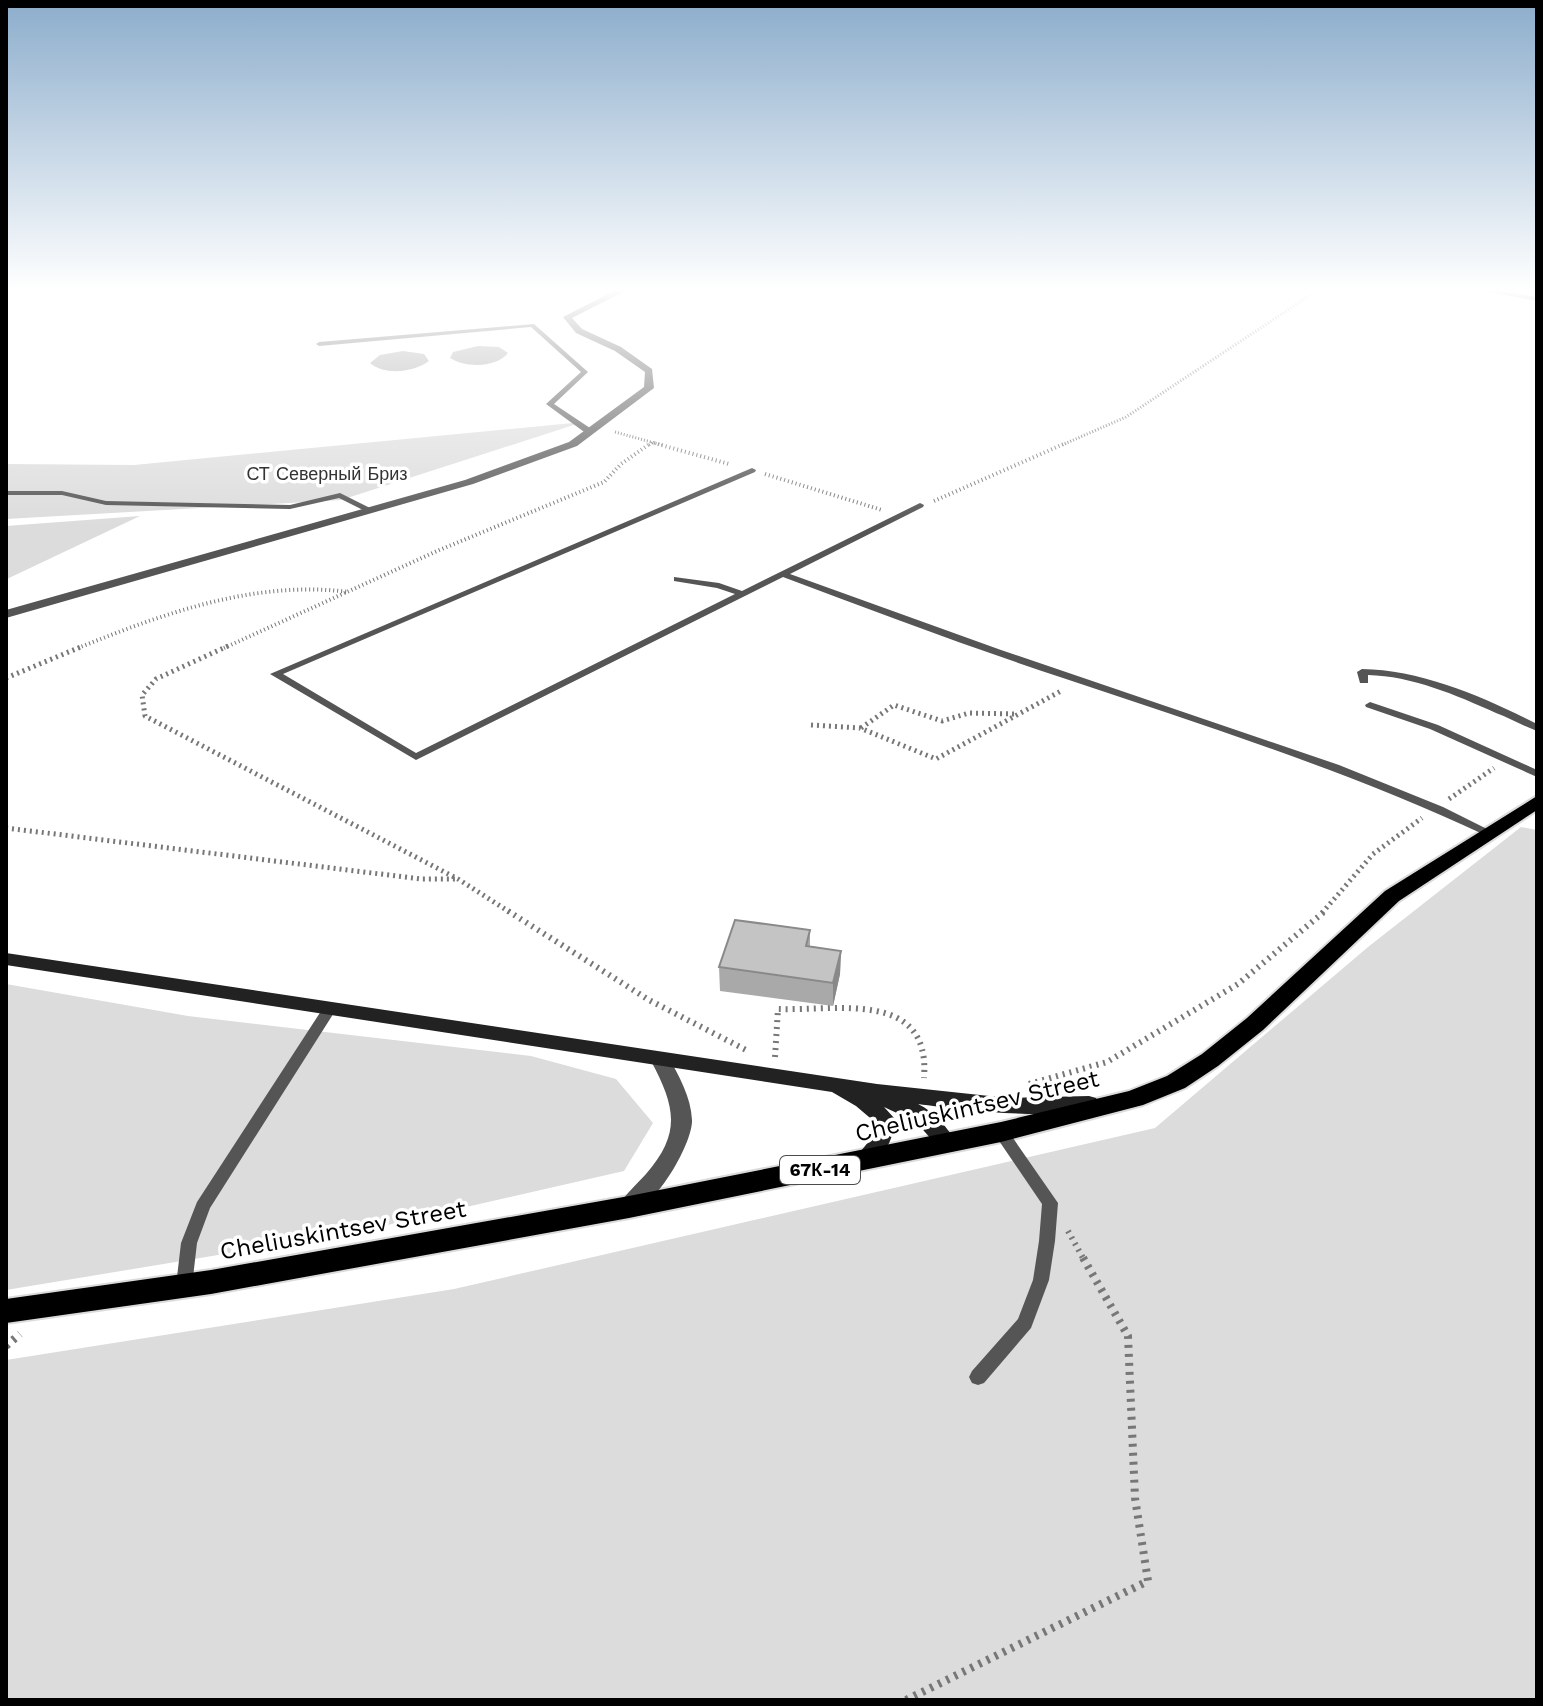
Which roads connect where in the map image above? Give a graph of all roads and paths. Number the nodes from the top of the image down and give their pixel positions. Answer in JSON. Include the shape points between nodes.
{"nodes":[{"id":1,"x":580,"y":368,"type":"edge"},
{"id":2,"x":644,"y":368,"type":"edge"},
{"id":3,"x":1201,"y":368,"type":"edge"},
{"id":4,"x":592,"y":430,"type":"junction"},
{"id":5,"x":752,"y":470,"type":"junction"},
{"id":6,"x":6,"y":493,"type":"edge"},
{"id":7,"x":920,"y":505,"type":"junction"},
{"id":8,"x":372,"y":511,"type":"junction"},
{"id":9,"x":783,"y":574,"type":"junction"},
{"id":10,"x":677,"y":579,"type":"dead end"},
{"id":11,"x":704,"y":583,"type":"junction"},
{"id":12,"x":692,"y":590,"type":"dead end"},
{"id":13,"x":349,"y":592,"type":"dead end"},
{"id":14,"x":743,"y":594,"type":"junction"},
{"id":15,"x":6,"y":614,"type":"edge"},
{"id":16,"x":6,"y":678,"type":"edge"},
{"id":17,"x":1080,"y":681,"type":"junction"},
{"id":18,"x":1364,"y":681,"type":"dead end"},
{"id":19,"x":1370,"y":705,"type":"dead end"},
{"id":20,"x":1018,"y":714,"type":"junction"},
{"id":21,"x":811,"y":725,"type":"dead end"},
{"id":22,"x":860,"y":728,"type":"junction"},
{"id":23,"x":1537,"y":728,"type":"edge"},
{"id":24,"x":1509,"y":760,"type":"junction"},
{"id":25,"x":1537,"y":774,"type":"edge"},
{"id":26,"x":1537,"y":802,"type":"edge"},
{"id":27,"x":1437,"y":807,"type":"junction"},
{"id":28,"x":6,"y":828,"type":"edge"},
{"id":29,"x":1489,"y":833,"type":"junction"},
{"id":30,"x":458,"y":879,"type":"dead end"},
{"id":31,"x":6,"y":959,"type":"edge"},
{"id":32,"x":330,"y":1008,"type":"junction"},
{"id":33,"x":661,"y":1061,"type":"junction"},
{"id":34,"x":775,"y":1076,"type":"junction"},
{"id":35,"x":828,"y":1083,"type":"junction"},
{"id":36,"x":921,"y":1095,"type":"junction"},
{"id":37,"x":1134,"y":1099,"type":"junction"},
{"id":38,"x":993,"y":1103,"type":"junction"},
{"id":39,"x":1001,"y":1132,"type":"junction"},
{"id":40,"x":947,"y":1144,"type":"junction"},
{"id":41,"x":863,"y":1161,"type":"junction"},
{"id":42,"x":1050,"y":1203,"type":"junction"},
{"id":43,"x":629,"y":1207,"type":"junction"},
{"id":44,"x":184,"y":1286,"type":"junction"},
{"id":45,"x":6,"y":1311,"type":"edge"},
{"id":46,"x":978,"y":1377,"type":"dead end"},
{"id":47,"x":906,"y":1700,"type":"edge"}],
"edges":[{"from":1,"to":4,"type":"lane","via":[[585,372],[550,404]]},
{"from":2,"to":4,"type":"street","via":[[649,388]]},
{"from":3,"to":7,"type":"path","via":[[1126,417]]},
{"from":4,"to":5,"type":"path","via":[[632,434]]},
{"from":4,"to":8,"type":"street","via":[[573,444]]},
{"from":5,"to":7,"type":"path","via":[[881,510]]},
{"from":5,"to":14,"type":"lane","via":[[275,674],[416,757]]},
{"from":6,"to":8,"type":"lane","via":[[62,493],[106,503],[290,507],[340,495]]},
{"from":7,"to":9,"type":"lane"},
{"from":8,"to":15,"type":"street"},
{"from":9,"to":14,"type":"lane"},
{"from":9,"to":17,"type":"lane"},
{"from":10,"to":11,"type":"lane"},
{"from":11,"to":12,"type":"lane"},
{"from":11,"to":14,"type":"lane"},
{"from":13,"to":16,"type":"path","via":[[298,588],[244,595],[101,639]]},
{"from":17,"to":20,"type":"path"},
{"from":17,"to":27,"type":"lane"},
{"from":18,"to":23,"type":"lane","via":[[1362,672],[1395,675],[1508,712]]},
{"from":19,"to":24,"type":"lane"},
{"from":20,"to":22,"type":"path","via":[[969,713],[942,721],[894,705]]},
{"from":20,"to":22,"type":"path","via":[[936,759]]},
{"from":21,"to":22,"type":"path"},
{"from":24,"to":25,"type":"lane"},
{"from":24,"to":27,"type":"path"},
{"from":26,"to":29,"type":"main road","name":"Cheliuskintsev Street","number":"67К-14"},
{"from":27,"to":29,"type":"lane"},
{"from":27,"to":38,"type":"path","via":[[1373,854],[1328,908],[1238,984],[1107,1062],[1037,1080]]},
{"from":28,"to":30,"type":"path","via":[[421,879]]},
{"from":29,"to":37,"type":"main road","name":"Cheliuskintsev Street","number":"67К-14","via":[[1392,896],[1210,1060],[1176,1082]]},
{"from":31,"to":32,"type":"main road"},
{"from":32,"to":33,"type":"main road"},
{"from":32,"to":44,"type":"lane","via":[[203,1206],[189,1243]]},
{"from":33,"to":34,"type":"main road"},
{"from":33,"to":43,"type":"street","via":[[677,1086],[684,1114],[681,1129],[674,1159]]},
{"from":34,"to":35,"type":"main road"},
{"from":34,"to":36,"type":"path","via":[[778,1009],[873,1011],[900,1015],[914,1030],[925,1070]]},
{"from":35,"to":36,"type":"main road"},
{"from":35,"to":40,"type":"main road","via":[[921,1112]]},
{"from":35,"to":41,"type":"main road","via":[[886,1120],[883,1139]]},
{"from":36,"to":38,"type":"main road"},
{"from":37,"to":38,"type":"main road","via":[[1054,1107]]},
{"from":37,"to":39,"type":"main road","name":"Cheliuskintsev Street","number":"67К-14"},
{"from":39,"to":40,"type":"main road","name":"Cheliuskintsev Street","number":"67К-14"},
{"from":39,"to":42,"type":"lane"},
{"from":40,"to":41,"type":"main road","name":"Cheliuskintsev Street","number":"67К-14"},
{"from":41,"to":43,"type":"main road","name":"Cheliuskintsev Street","number":"67К-14"},
{"from":42,"to":46,"type":"lane","via":[[1041,1280],[1025,1323]]},
{"from":42,"to":47,"type":"path","via":[[1128,1336],[1135,1498],[1148,1581]]},
{"from":43,"to":44,"type":"main road","name":"Cheliuskintsev Street","number":"67К-14"},
{"from":44,"to":45,"type":"main road","name":"Cheliuskintsev Street","number":"67К-14"}]}
